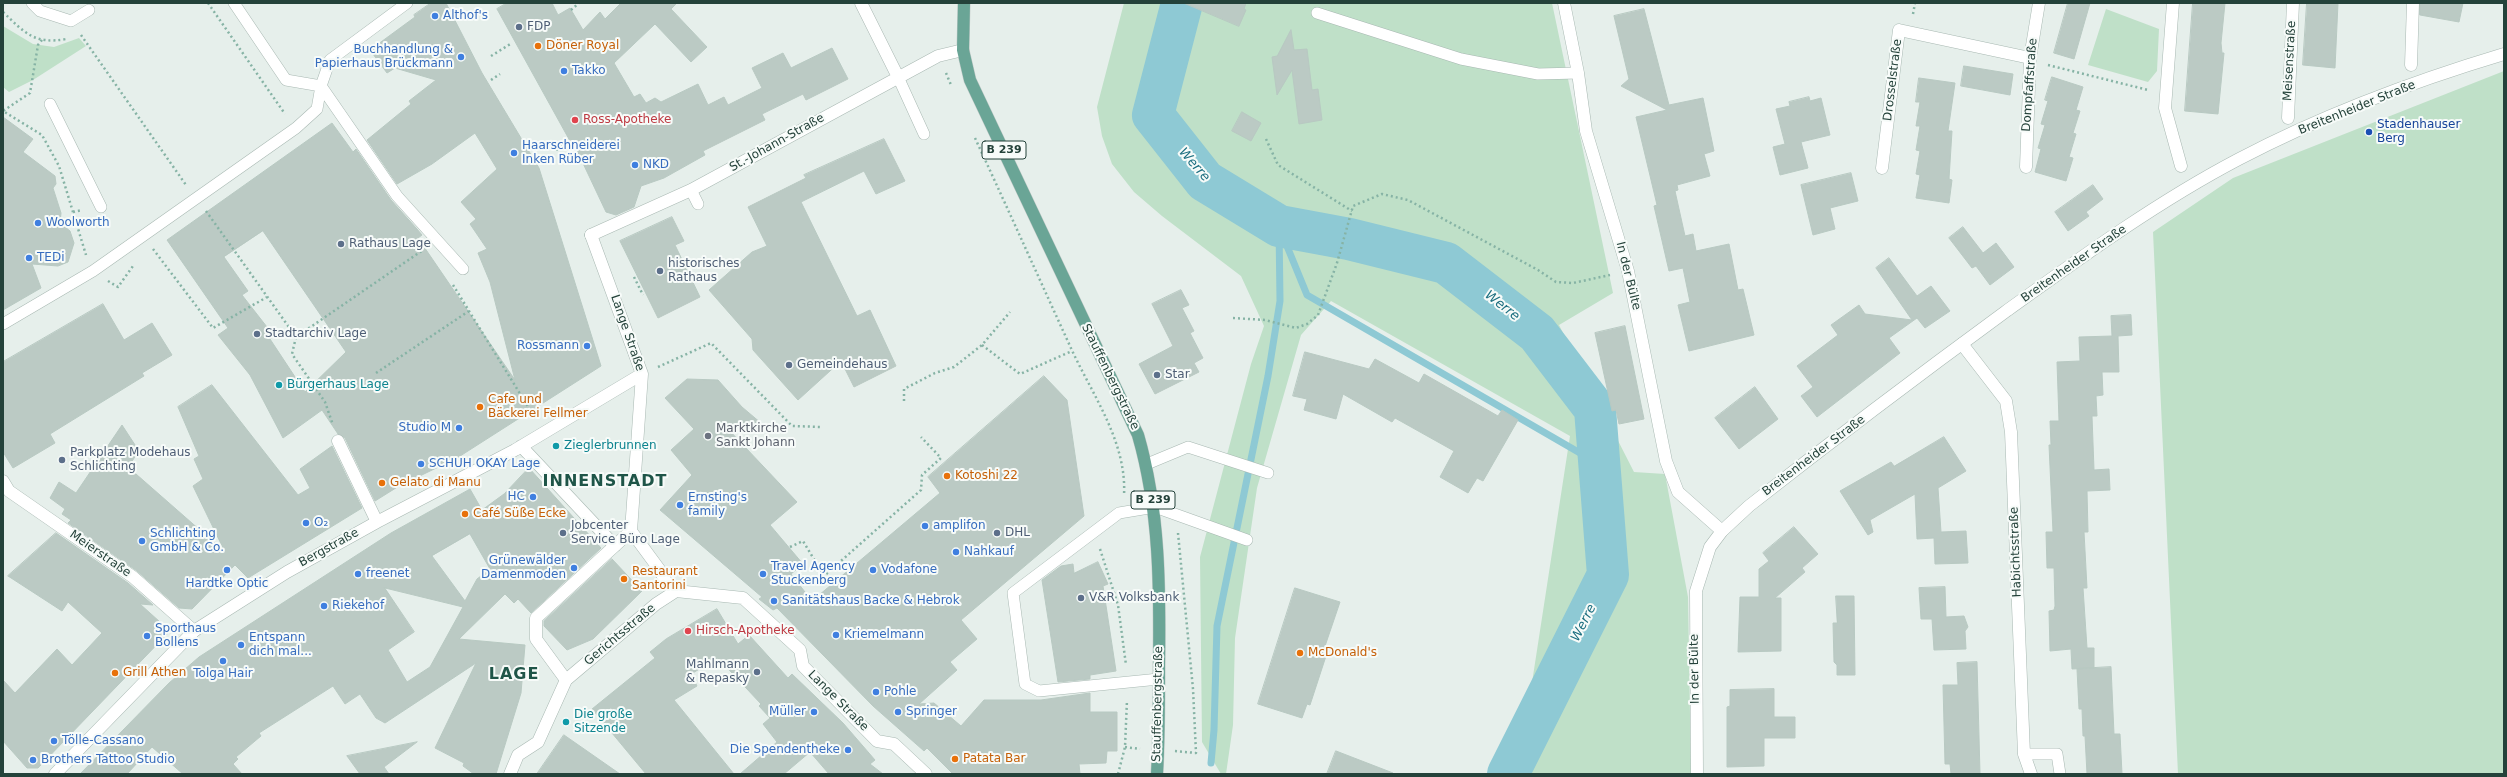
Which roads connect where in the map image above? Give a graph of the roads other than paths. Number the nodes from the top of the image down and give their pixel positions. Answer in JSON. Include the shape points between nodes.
{"nodes":[{"id":1,"x":32,"y":3,"type":"edge"},
{"id":2,"x":234,"y":3,"type":"edge"},
{"id":3,"x":407,"y":3,"type":"edge"},
{"id":4,"x":861,"y":3,"type":"edge"},
{"id":5,"x":964,"y":3,"type":"edge"},
{"id":6,"x":1564,"y":3,"type":"edge"},
{"id":7,"x":2039,"y":3,"type":"edge"},
{"id":8,"x":2173,"y":3,"type":"edge"},
{"id":9,"x":2293,"y":3,"type":"edge"},
{"id":10,"x":2413,"y":3,"type":"edge"},
{"id":11,"x":89,"y":10,"type":"dead end"},
{"id":12,"x":1317,"y":13,"type":"dead end"},
{"id":13,"x":963,"y":50,"type":"junction"},
{"id":14,"x":2504,"y":54,"type":"edge"},
{"id":15,"x":2030,"y":59,"type":"junction"},
{"id":16,"x":2411,"y":64,"type":"dead end"},
{"id":17,"x":1578,"y":73,"type":"junction"},
{"id":18,"x":898,"y":77,"type":"junction"},
{"id":19,"x":321,"y":86,"type":"junction"},
{"id":20,"x":50,"y":104,"type":"dead end"},
{"id":21,"x":2288,"y":118,"type":"dead end"},
{"id":22,"x":924,"y":134,"type":"dead end"},
{"id":23,"x":2181,"y":166,"type":"dead end"},
{"id":24,"x":2026,"y":167,"type":"dead end"},
{"id":25,"x":1882,"y":168,"type":"dead end"},
{"id":26,"x":691,"y":190,"type":"junction"},
{"id":27,"x":698,"y":204,"type":"dead end"},
{"id":28,"x":101,"y":207,"type":"dead end"},
{"id":29,"x":591,"y":235,"type":"joint"},
{"id":30,"x":463,"y":269,"type":"dead end"},
{"id":31,"x":3,"y":324,"type":"edge"},
{"id":32,"x":1962,"y":344,"type":"junction"},
{"id":33,"x":642,"y":374,"type":"junction"},
{"id":34,"x":338,"y":441,"type":"road end"},
{"id":35,"x":521,"y":446,"type":"junction"},
{"id":36,"x":1147,"y":464,"type":"junction"},
{"id":37,"x":1268,"y":473,"type":"dead end"},
{"id":38,"x":3,"y":481,"type":"edge"},
{"id":39,"x":1155,"y":507,"type":"junction"},
{"id":40,"x":377,"y":522,"type":"junction"},
{"id":41,"x":631,"y":531,"type":"junction"},
{"id":42,"x":1722,"y":531,"type":"junction"},
{"id":43,"x":1247,"y":540,"type":"dead end"},
{"id":44,"x":611,"y":550,"type":"junction"},
{"id":45,"x":1703,"y":564,"type":"joint"},
{"id":46,"x":676,"y":591,"type":"junction"},
{"id":47,"x":194,"y":631,"type":"junction"},
{"id":48,"x":1159,"y":679,"type":"junction"},
{"id":49,"x":566,"y":680,"type":"junction"},
{"id":50,"x":2024,"y":754,"type":"junction"},
{"id":51,"x":55,"y":774,"type":"edge"},
{"id":52,"x":510,"y":774,"type":"edge"},
{"id":53,"x":926,"y":774,"type":"edge"},
{"id":54,"x":1157,"y":774,"type":"edge"},
{"id":55,"x":1697,"y":774,"type":"edge"},
{"id":56,"x":2032,"y":774,"type":"edge"},
{"id":57,"x":2060,"y":774,"type":"edge"}],
"edges":[{"from":1,"to":11,"type":"lane","via":[[40,11],[71,21]]},
{"from":2,"to":19,"type":"lane","via":[[286,80]]},
{"from":3,"to":19,"type":"lane","via":[[330,60]]},
{"from":4,"to":18,"type":"street"},
{"from":5,"to":13,"type":"main road","name":"Stauffenbergstraße","number":"B 239"},
{"from":6,"to":17,"type":"street","name":"In der Bülte"},
{"from":7,"to":15,"type":"street","name":"Dompfaffstraße"},
{"from":8,"to":23,"type":"street","via":[[2165,108]]},
{"from":9,"to":21,"type":"street","name":"Meisenstraße"},
{"from":10,"to":16,"type":"street"},
{"from":12,"to":17,"type":"lane","via":[[1461,59],[1538,74]]},
{"from":13,"to":18,"type":"street","name":"St.-Johann-Straße","via":[[938,56]]},
{"from":13,"to":36,"type":"main road","name":"Stauffenbergstraße","number":"B 239","via":[[970,80],[1138,435]]},
{"from":14,"to":32,"type":"street","name":"Breitenheider Straße","via":[[2446,71],[2362,104],[2239,159],[2081,257]]},
{"from":15,"to":24,"type":"street","name":"Dompfaffstraße"},
{"from":15,"to":25,"type":"street","name":"Drosselstraße","via":[[1899,30]]},
{"from":17,"to":42,"type":"street","name":"In der Bülte","via":[[1586,131],[1628,271],[1666,461],[1678,492]]},
{"from":18,"to":22,"type":"lane"},
{"from":18,"to":26,"type":"street","name":"St.-Johann-Straße"},
{"from":19,"to":30,"type":"lane","via":[[397,196]]},
{"from":19,"to":31,"type":"lane","via":[[317,109],[296,128],[93,271]]},
{"from":20,"to":28,"type":"lane"},
{"from":26,"to":27,"type":"lane"},
{"from":26,"to":29,"type":"street","name":"St.-Johann-Straße"},
{"from":29,"to":33,"type":"street","name":"Lange Straße"},
{"from":32,"to":42,"type":"street","name":"Breitenheider Straße","via":[[1749,506]]},
{"from":32,"to":50,"type":"street","name":"Habichtsstraße","via":[[2006,400],[2011,432]]},
{"from":33,"to":35,"type":"street","name":"Bergstraße"},
{"from":33,"to":41,"type":"street","name":"Lange Straße"},
{"from":34,"to":40,"type":"street"},
{"from":35,"to":40,"type":"street","name":"Bergstraße"},
{"from":35,"to":44,"type":"street"},
{"from":36,"to":37,"type":"lane","via":[[1188,447]]},
{"from":36,"to":39,"type":"main road","name":"Stauffenbergstraße","number":"B 239"},
{"from":38,"to":47,"type":"street","name":"Meierstraße","via":[[9,491],[133,577]]},
{"from":39,"to":43,"type":"lane"},
{"from":39,"to":48,"type":"main road","name":"Stauffenbergstraße","number":"B 239","via":[[1160,611]]},
{"from":39,"to":48,"type":"lane","via":[[1119,513],[1012,593],[1025,684],[1039,691]]},
{"from":40,"to":47,"type":"street","name":"Bergstraße","via":[[287,572]]},
{"from":41,"to":44,"type":"street"},
{"from":41,"to":46,"type":"street","via":[[668,585]]},
{"from":42,"to":45,"type":"street","name":"Breitenheider Straße","via":[[1710,547]]},
{"from":44,"to":49,"type":"street","via":[[536,618],[536,640]]},
{"from":45,"to":55,"type":"street","name":"In der Bülte","via":[[1696,591],[1695,619]]},
{"from":46,"to":49,"type":"street","name":"Gerichtsstraße","via":[[656,604]]},
{"from":46,"to":53,"type":"street","name":"Lange Straße","via":[[712,591],[743,598],[774,630],[800,650],[802,666],[841,699],[877,740],[894,744]]},
{"from":47,"to":51,"type":"street","name":"Bergstraße"},
{"from":48,"to":54,"type":"main road","name":"Stauffenbergstraße","number":"B 239"},
{"from":49,"to":52,"type":"street","name":"Gerichtsstraße","via":[[538,742],[518,755]]},
{"from":50,"to":56,"type":"street","name":"Habichtsstraße"},
{"from":50,"to":57,"type":"lane","via":[[2057,754]]}]}
